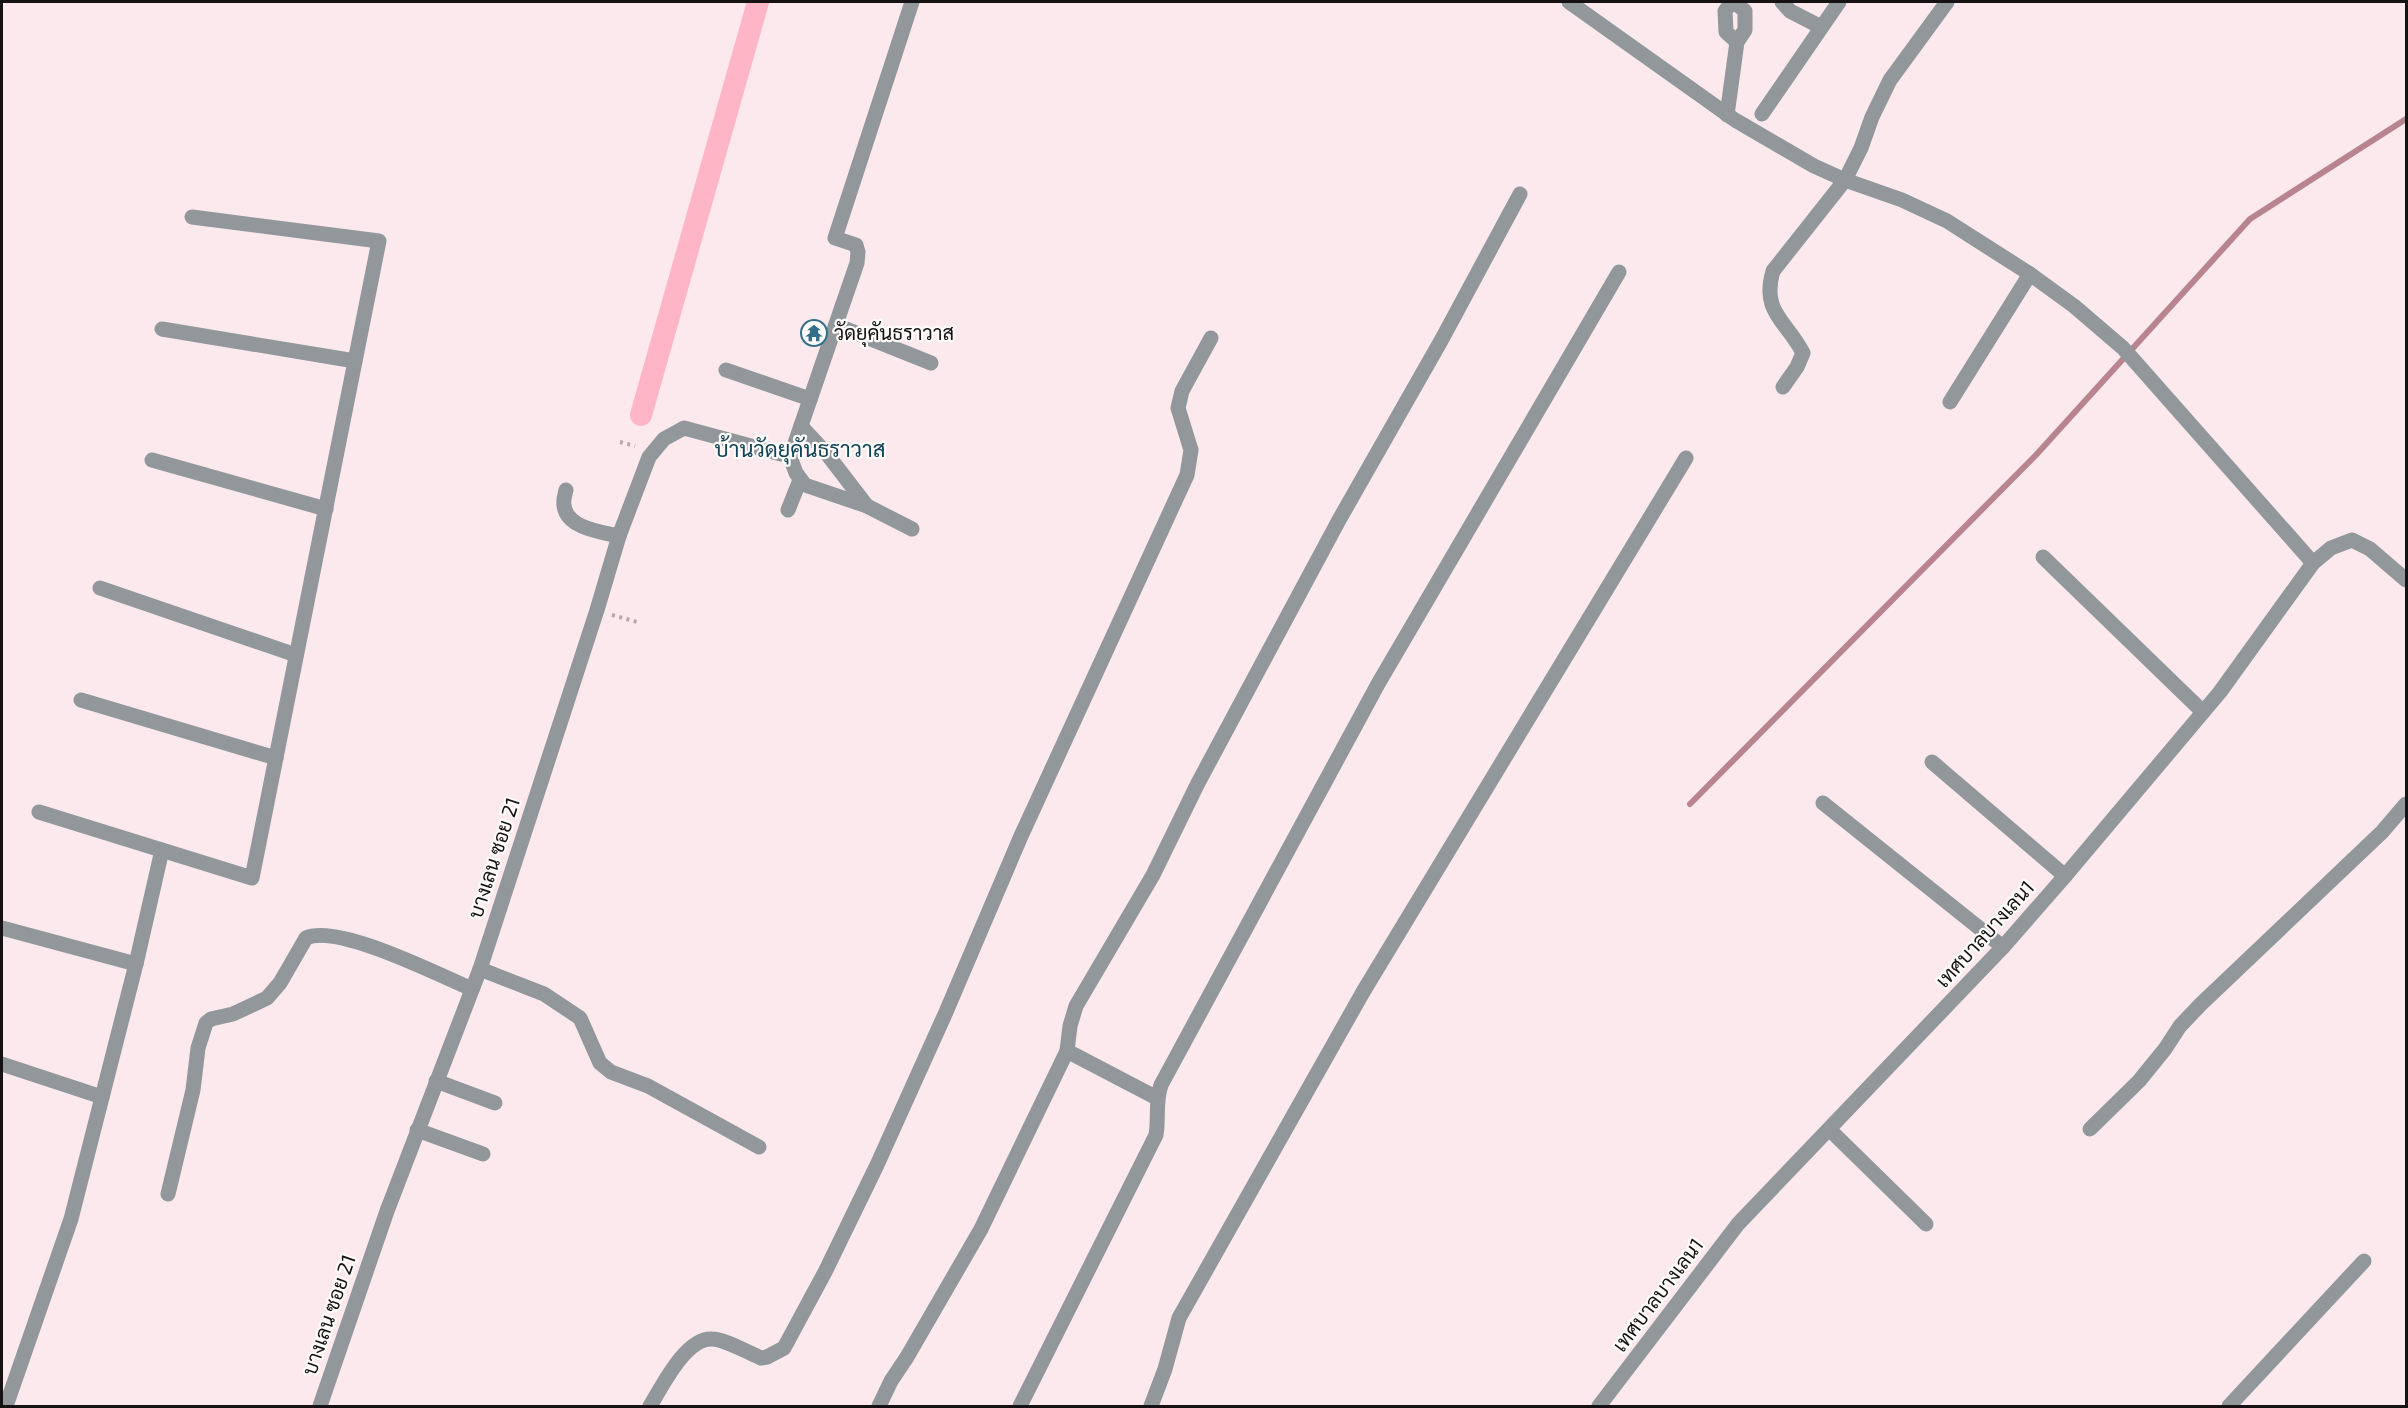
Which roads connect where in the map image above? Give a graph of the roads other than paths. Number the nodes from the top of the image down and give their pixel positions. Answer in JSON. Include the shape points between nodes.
{"nodes":[{"id":1,"x":912,"y":2,"type":"edge"},
{"id":2,"x":1569,"y":2,"type":"edge"},
{"id":3,"x":1733,"y":2,"type":"edge"},
{"id":4,"x":1782,"y":2,"type":"edge"},
{"id":5,"x":1839,"y":2,"type":"edge"},
{"id":6,"x":1947,"y":2,"type":"edge"},
{"id":7,"x":1821,"y":27,"type":"junction"},
{"id":8,"x":1762,"y":114,"type":"dead end"},
{"id":9,"x":1727,"y":115,"type":"junction"},
{"id":10,"x":1845,"y":180,"type":"junction"},
{"id":11,"x":1520,"y":194,"type":"dead end"},
{"id":12,"x":192,"y":217,"type":"dead end"},
{"id":13,"x":1619,"y":272,"type":"dead end"},
{"id":14,"x":2030,"y":274,"type":"junction"},
{"id":15,"x":836,"y":325,"type":"junction"},
{"id":16,"x":162,"y":329,"type":"dead end"},
{"id":17,"x":1210,"y":338,"type":"dead end"},
{"id":18,"x":355,"y":361,"type":"junction"},
{"id":19,"x":931,"y":363,"type":"dead end"},
{"id":20,"x":726,"y":370,"type":"dead end"},
{"id":21,"x":1783,"y":387,"type":"dead end"},
{"id":22,"x":810,"y":399,"type":"junction"},
{"id":23,"x":1950,"y":402,"type":"dead end"},
{"id":24,"x":801,"y":426,"type":"junction"},
{"id":25,"x":785,"y":454,"type":"junction"},
{"id":26,"x":1686,"y":458,"type":"dead end"},
{"id":27,"x":152,"y":460,"type":"dead end"},
{"id":28,"x":800,"y":480,"type":"junction"},
{"id":29,"x":566,"y":490,"type":"dead end"},
{"id":30,"x":867,"y":506,"type":"junction"},
{"id":31,"x":326,"y":509,"type":"junction"},
{"id":32,"x":788,"y":510,"type":"dead end"},
{"id":33,"x":912,"y":529,"type":"dead end"},
{"id":34,"x":619,"y":536,"type":"junction"},
{"id":35,"x":2043,"y":557,"type":"dead end"},
{"id":36,"x":2313,"y":563,"type":"junction"},
{"id":37,"x":2406,"y":580,"type":"edge"},
{"id":38,"x":100,"y":588,"type":"dead end"},
{"id":39,"x":296,"y":655,"type":"junction"},
{"id":40,"x":81,"y":700,"type":"dead end"},
{"id":41,"x":2204,"y":712,"type":"junction"},
{"id":42,"x":276,"y":758,"type":"junction"},
{"id":43,"x":1932,"y":762,"type":"dead end"},
{"id":44,"x":1823,"y":802,"type":"dead end"},
{"id":45,"x":2406,"y":804,"type":"edge"},
{"id":46,"x":39,"y":812,"type":"dead end"},
{"id":47,"x":162,"y":850,"type":"junction"},
{"id":48,"x":2065,"y":876,"type":"junction"},
{"id":49,"x":2,"y":928,"type":"edge"},
{"id":50,"x":2003,"y":947,"type":"junction"},
{"id":51,"x":136,"y":964,"type":"junction"},
{"id":52,"x":480,"y":969,"type":"junction"},
{"id":53,"x":472,"y":989,"type":"junction"},
{"id":54,"x":1067,"y":1051,"type":"junction"},
{"id":55,"x":2,"y":1064,"type":"edge"},
{"id":56,"x":436,"y":1081,"type":"junction"},
{"id":57,"x":102,"y":1097,"type":"junction"},
{"id":58,"x":1156,"y":1098,"type":"junction"},
{"id":59,"x":495,"y":1103,"type":"dead end"},
{"id":60,"x":2090,"y":1129,"type":"dead end"},
{"id":61,"x":417,"y":1130,"type":"junction"},
{"id":62,"x":1830,"y":1130,"type":"junction"},
{"id":63,"x":759,"y":1147,"type":"dead end"},
{"id":64,"x":483,"y":1154,"type":"dead end"},
{"id":65,"x":168,"y":1194,"type":"dead end"},
{"id":66,"x":1926,"y":1224,"type":"dead end"},
{"id":67,"x":2364,"y":1261,"type":"dead end"},
{"id":68,"x":6,"y":1407,"type":"edge"},
{"id":69,"x":320,"y":1407,"type":"edge"},
{"id":70,"x":650,"y":1407,"type":"edge"},
{"id":71,"x":879,"y":1407,"type":"edge"},
{"id":72,"x":1020,"y":1407,"type":"edge"},
{"id":73,"x":1151,"y":1407,"type":"edge"},
{"id":74,"x":1599,"y":1407,"type":"edge"},
{"id":75,"x":2229,"y":1407,"type":"edge"}],
"edges":[{"from":1,"to":15,"type":"street","via":[[835,238],[856,245],[858,252]]},
{"from":2,"to":9,"type":"street"},
{"from":3,"to":9,"type":"street","via":[[1725,11],[1726,32],[1737,42]]},
{"from":4,"to":7,"type":"street","via":[[1790,11]]},
{"from":5,"to":7,"type":"street"},
{"from":6,"to":10,"type":"street","via":[[1890,80]]},
{"from":7,"to":8,"type":"street"},
{"from":9,"to":10,"type":"street"},
{"from":10,"to":14,"type":"street","via":[[1947,221]]},
{"from":10,"to":21,"type":"street","via":[[1773,271],[1768,288],[1773,308],[1803,353]]},
{"from":11,"to":54,"type":"street","via":[[1339,520],[1153,875],[1076,1006]]},
{"from":12,"to":18,"type":"street","via":[[380,241]]},
{"from":13,"to":58,"type":"street","via":[[1378,684]]},
{"from":14,"to":23,"type":"street"},
{"from":14,"to":36,"type":"street","via":[[2123,348]]},
{"from":15,"to":19,"type":"street"},
{"from":15,"to":22,"type":"street"},
{"from":16,"to":18,"type":"street"},
{"from":17,"to":70,"type":"street","via":[[1182,391],[1178,408],[1191,450],[1187,475],[1021,836],[882,1156],[825,1272],[784,1348],[760,1358],[712,1338],[701,1341],[684,1353]]},
{"from":18,"to":31,"type":"street"},
{"from":20,"to":22,"type":"street"},
{"from":22,"to":24,"type":"street"},
{"from":24,"to":25,"type":"street","via":[[793,449]]},
{"from":24,"to":30,"type":"street"},
{"from":25,"to":28,"type":"street"},
{"from":25,"to":34,"type":"street","name":"บางเลน ซอย 21","via":[[684,428],[664,439],[649,457]]},
{"from":26,"to":73,"type":"street","via":[[1362,992],[1179,1318]]},
{"from":27,"to":31,"type":"street"},
{"from":28,"to":30,"type":"street"},
{"from":28,"to":32,"type":"street"},
{"from":29,"to":34,"type":"street","via":[[564,505],[572,520],[592,530]]},
{"from":30,"to":33,"type":"street"},
{"from":31,"to":39,"type":"street"},
{"from":34,"to":52,"type":"street","name":"บางเลน ซอย 21"},
{"from":35,"to":41,"type":"street"},
{"from":36,"to":37,"type":"street","name":"เทศบาลบางเลน1","via":[[2331,548],[2352,540],[2370,549]]},
{"from":36,"to":41,"type":"street","name":"เทศบาลบางเลน1"},
{"from":38,"to":39,"type":"street"},
{"from":39,"to":42,"type":"street"},
{"from":40,"to":42,"type":"street"},
{"from":41,"to":48,"type":"street","name":"เทศบาลบางเลน1"},
{"from":42,"to":47,"type":"street","via":[[252,878]]},
{"from":43,"to":48,"type":"street"},
{"from":44,"to":50,"type":"street"},
{"from":45,"to":60,"type":"street","via":[[2382,832],[2194,1011],[2139,1081]]},
{"from":46,"to":47,"type":"street"},
{"from":47,"to":51,"type":"street"},
{"from":48,"to":50,"type":"street","name":"เทศบาลบางเลน1"},
{"from":49,"to":51,"type":"street"},
{"from":50,"to":62,"type":"street","name":"เทศบาลบางเลน1"},
{"from":51,"to":57,"type":"street"},
{"from":52,"to":53,"type":"street","name":"บางเลน ซอย 21"},
{"from":52,"to":63,"type":"street","via":[[544,994],[580,1018],[600,1063],[611,1072],[648,1086]]},
{"from":53,"to":56,"type":"street","name":"บางเลน ซอย 21"},
{"from":53,"to":65,"type":"street","via":[[381,950],[339,937],[306,938],[267,998],[206,1023]]},
{"from":54,"to":58,"type":"street"},
{"from":54,"to":71,"type":"street","via":[[981,1229]]},
{"from":55,"to":57,"type":"street"},
{"from":56,"to":59,"type":"street"},
{"from":56,"to":61,"type":"street","name":"บางเลน ซอย 21"},
{"from":57,"to":68,"type":"street","via":[[71,1220]]},
{"from":58,"to":72,"type":"street","via":[[1156,1135]]},
{"from":61,"to":64,"type":"street"},
{"from":61,"to":69,"type":"street","name":"บางเลน ซอย 21"},
{"from":62,"to":66,"type":"street"},
{"from":62,"to":74,"type":"street","name":"เทศบาลบางเลน1","via":[[1738,1224]]},
{"from":67,"to":75,"type":"street"}]}
